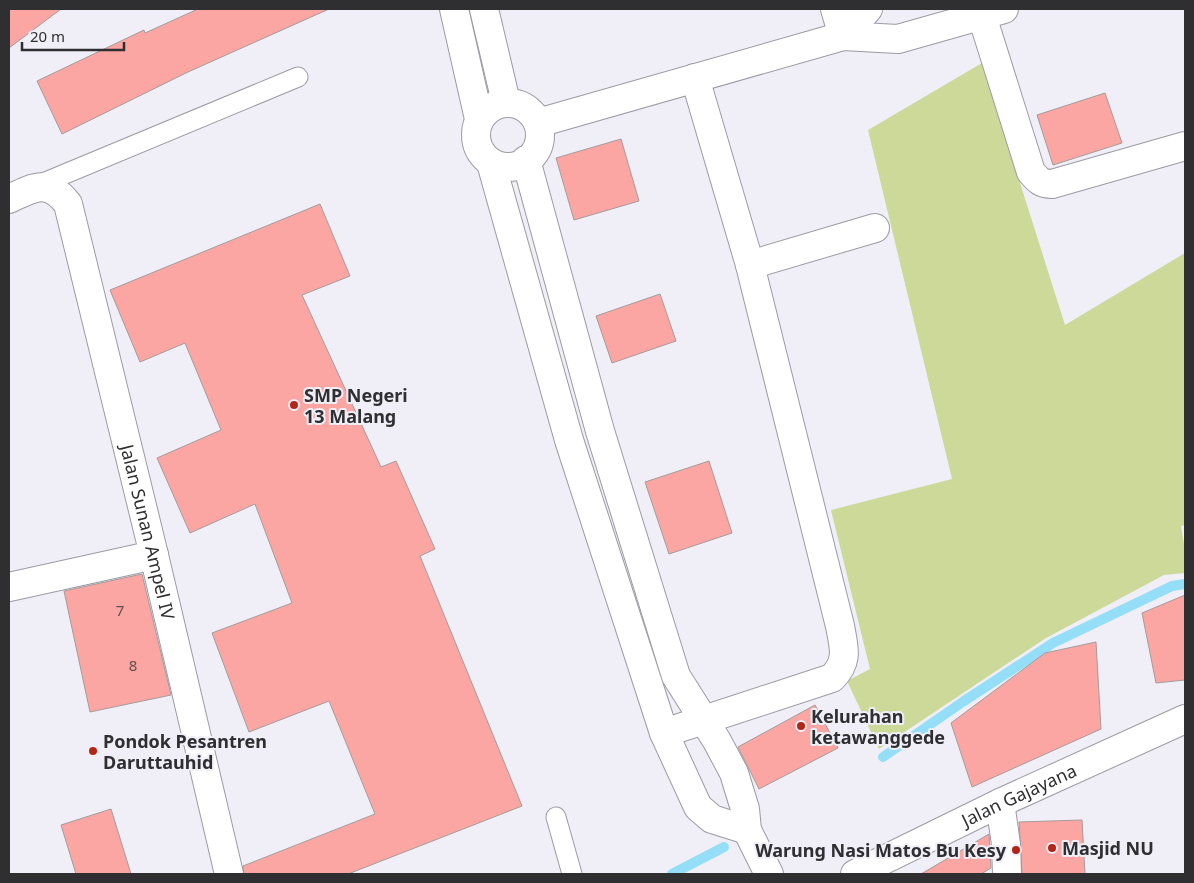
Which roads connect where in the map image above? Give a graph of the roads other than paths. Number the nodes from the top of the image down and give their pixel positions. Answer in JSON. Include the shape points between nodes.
{"nodes":[{"id":1,"x":454,"y":9,"type":"edge"},
{"id":2,"x":484,"y":9,"type":"edge"},
{"id":3,"x":835,"y":9,"type":"edge"},
{"id":4,"x":868,"y":9,"type":"edge"},
{"id":5,"x":994,"y":12,"type":"edge"},
{"id":6,"x":843,"y":36,"type":"junction"},
{"id":7,"x":298,"y":77,"type":"dead end"},
{"id":8,"x":695,"y":78,"type":"junction"},
{"id":9,"x":506,"y":102,"type":"junction"},
{"id":10,"x":479,"y":119,"type":"junction"},
{"id":11,"x":538,"y":124,"type":"junction"},
{"id":12,"x":1185,"y":146,"type":"edge"},
{"id":13,"x":526,"y":160,"type":"junction"},
{"id":14,"x":491,"y":163,"type":"junction"},
{"id":15,"x":48,"y":190,"type":"junction"},
{"id":16,"x":9,"y":199,"type":"edge"},
{"id":17,"x":875,"y":228,"type":"dead end"},
{"id":18,"x":750,"y":265,"type":"junction"},
{"id":19,"x":600,"y":431,"type":"junction"},
{"id":20,"x":569,"y":440,"type":"junction"},
{"id":21,"x":154,"y":556,"type":"junction"},
{"id":22,"x":9,"y":587,"type":"edge"},
{"id":23,"x":702,"y":719,"type":"junction"},
{"id":24,"x":1185,"y":719,"type":"edge"},
{"id":25,"x":664,"y":732,"type":"junction"},
{"id":26,"x":1000,"y":802,"type":"junction"},
{"id":27,"x":556,"y":817,"type":"dead end"},
{"id":28,"x":747,"y":830,"type":"junction"},
{"id":29,"x":229,"y":874,"type":"edge"},
{"id":30,"x":572,"y":874,"type":"edge"},
{"id":31,"x":769,"y":874,"type":"edge"},
{"id":32,"x":855,"y":874,"type":"edge"},
{"id":33,"x":1007,"y":874,"type":"edge"}],
"edges":[{"from":1,"to":10,"type":"street"},
{"from":2,"to":9,"type":"street"},
{"from":3,"to":6,"type":"street"},
{"from":4,"to":6,"type":"street"},
{"from":5,"to":6,"type":"street","via":[[898,39]]},
{"from":5,"to":12,"type":"street","via":[[1031,172],[1038,180],[1052,184]]},
{"from":6,"to":8,"type":"street"},
{"from":7,"to":15,"type":"lane"},
{"from":8,"to":11,"type":"street"},
{"from":8,"to":18,"type":"street"},
{"from":9,"to":10,"type":"street","via":[[487,109]]},
{"from":9,"to":11,"type":"street","via":[[524,107]]},
{"from":10,"to":14,"type":"street","via":[[475,135],[479,151]]},
{"from":11,"to":13,"type":"street","via":[[538,144]]},
{"from":13,"to":14,"type":"street","via":[[519,165],[505,167]]},
{"from":13,"to":19,"type":"street"},
{"from":14,"to":20,"type":"street"},
{"from":15,"to":16,"type":"street"},
{"from":15,"to":21,"type":"street","name":"Jalan Sunan Ampel IV","via":[[68,204]]},
{"from":17,"to":18,"type":"street"},
{"from":18,"to":23,"type":"street","via":[[845,654],[841,668],[832,678]]},
{"from":19,"to":20,"type":"street"},
{"from":19,"to":23,"type":"street","via":[[676,676]]},
{"from":20,"to":25,"type":"street"},
{"from":21,"to":22,"type":"street"},
{"from":21,"to":29,"type":"street","name":"Jalan Sunan Ampel IV"},
{"from":23,"to":25,"type":"street"},
{"from":23,"to":28,"type":"street","via":[[734,773],[745,809]]},
{"from":24,"to":26,"type":"street","name":"Jalan Gajayana"},
{"from":25,"to":28,"type":"street","via":[[698,808],[712,819]]},
{"from":26,"to":32,"type":"street","name":"Jalan Gajayana"},
{"from":26,"to":33,"type":"street"},
{"from":27,"to":30,"type":"lane"},
{"from":28,"to":31,"type":"street"}]}
